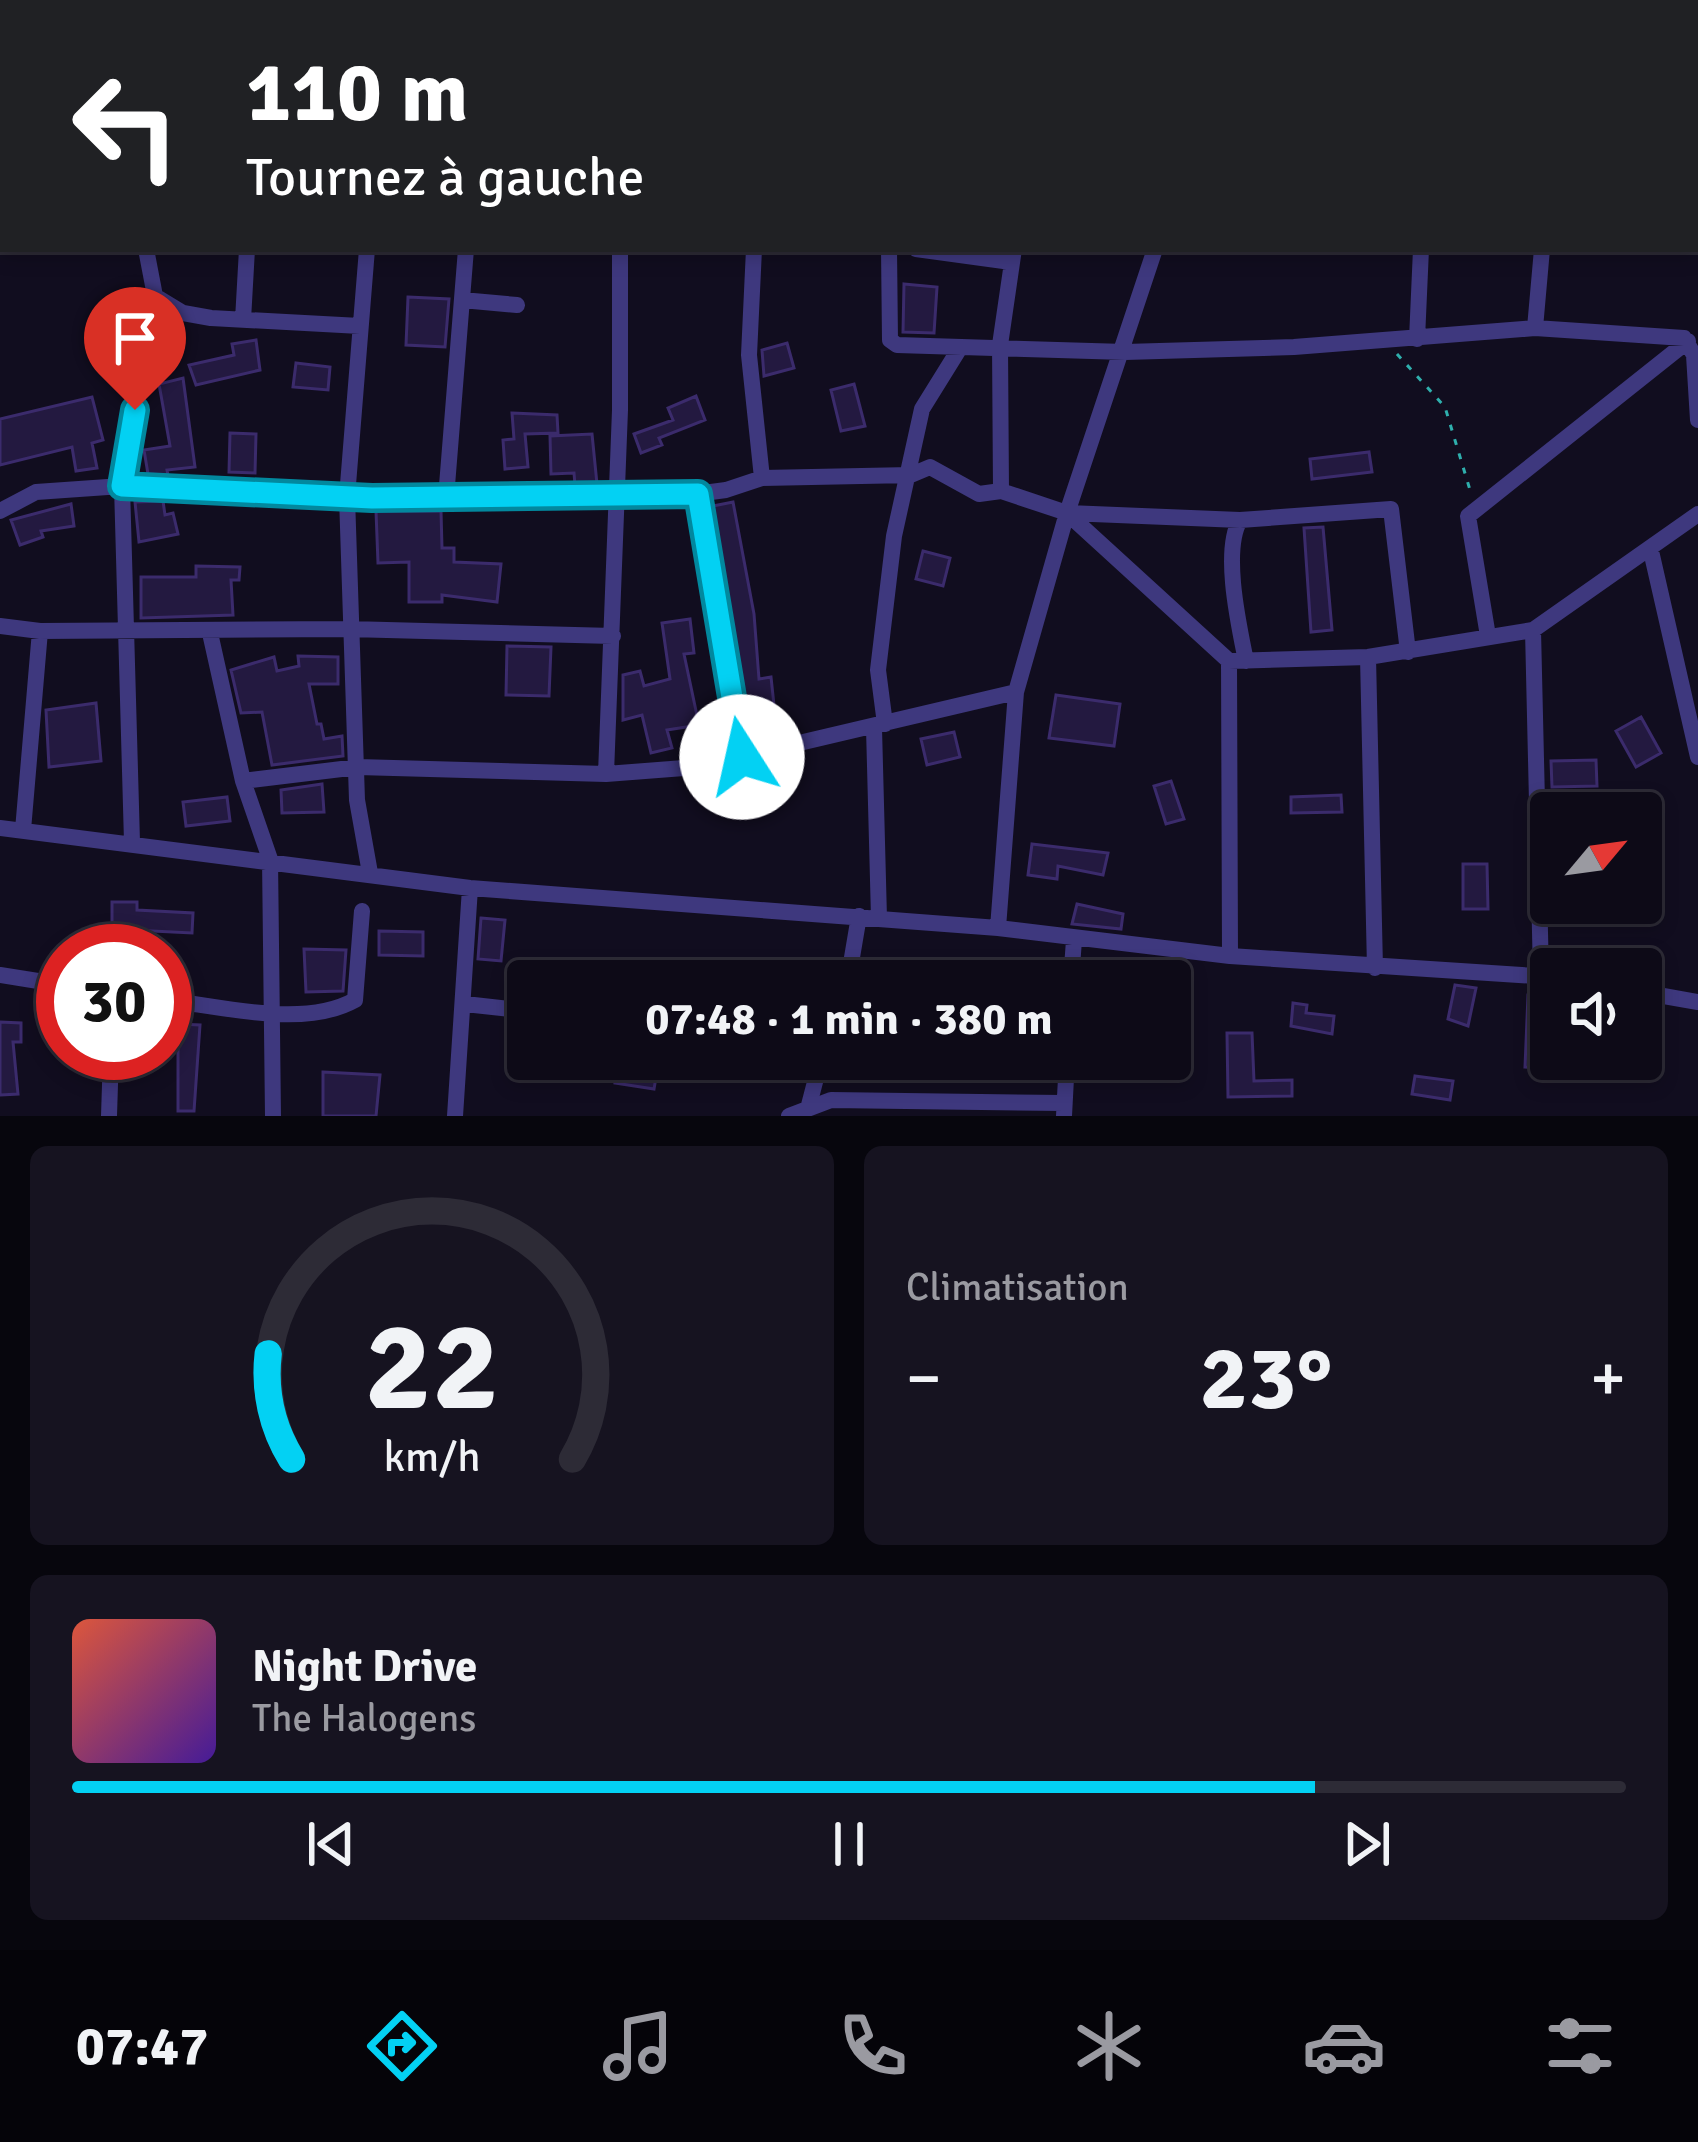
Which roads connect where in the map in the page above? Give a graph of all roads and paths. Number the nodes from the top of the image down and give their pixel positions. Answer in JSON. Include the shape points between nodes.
{"nodes":[{"id":1,"x":147,"y":252,"type":"edge"},
{"id":2,"x":247,"y":252,"type":"edge"},
{"id":3,"x":367,"y":252,"type":"edge"},
{"id":4,"x":466,"y":252,"type":"edge"},
{"id":5,"x":620,"y":252,"type":"edge"},
{"id":6,"x":754,"y":252,"type":"edge"},
{"id":7,"x":889,"y":252,"type":"edge"},
{"id":8,"x":964,"y":252,"type":"edge"},
{"id":9,"x":1154,"y":252,"type":"edge"},
{"id":10,"x":1421,"y":252,"type":"edge"},
{"id":11,"x":1542,"y":252,"type":"edge"},
{"id":12,"x":1012,"y":255,"type":"edge"},
{"id":13,"x":155,"y":296,"type":"junction"},
{"id":14,"x":461,"y":300,"type":"junction"},
{"id":15,"x":517,"y":305,"type":"dead end"},
{"id":16,"x":244,"y":320,"type":"junction"},
{"id":17,"x":360,"y":326,"type":"junction"},
{"id":18,"x":1535,"y":328,"type":"junction"},
{"id":19,"x":1417,"y":339,"type":"junction"},
{"id":20,"x":1688,"y":340,"type":"junction"},
{"id":21,"x":1387,"y":341,"type":"junction"},
{"id":22,"x":1000,"y":344,"type":"junction"},
{"id":23,"x":958,"y":351,"type":"junction"},
{"id":24,"x":1125,"y":352,"type":"junction"},
{"id":25,"x":1698,"y":420,"type":"edge"},
{"id":26,"x":911,"y":476,"type":"junction"},
{"id":27,"x":761,"y":478,"type":"junction"},
{"id":28,"x":122,"y":486,"type":"junction"},
{"id":29,"x":1001,"y":491,"type":"junction"},
{"id":30,"x":698,"y":494,"type":"junction"},
{"id":31,"x":346,"y":496,"type":"junction"},
{"id":32,"x":615,"y":497,"type":"junction"},
{"id":33,"x":446,"y":498,"type":"junction"},
{"id":34,"x":0,"y":511,"type":"edge"},
{"id":35,"x":1067,"y":513,"type":"junction"},
{"id":36,"x":1698,"y":514,"type":"edge"},
{"id":37,"x":1468,"y":515,"type":"junction"},
{"id":38,"x":1240,"y":520,"type":"junction"},
{"id":39,"x":1651,"y":550,"type":"junction"},
{"id":40,"x":0,"y":626,"type":"edge"},
{"id":41,"x":349,"y":629,"type":"junction"},
{"id":42,"x":1533,"y":630,"type":"junction"},
{"id":43,"x":40,"y":631,"type":"junction"},
{"id":44,"x":130,"y":631,"type":"junction"},
{"id":45,"x":209,"y":634,"type":"junction"},
{"id":46,"x":614,"y":636,"type":"junction"},
{"id":47,"x":1489,"y":636,"type":"junction"},
{"id":48,"x":1408,"y":652,"type":"junction"},
{"id":49,"x":1368,"y":657,"type":"junction"},
{"id":50,"x":1238,"y":661,"type":"junction"},
{"id":51,"x":1016,"y":692,"type":"junction"},
{"id":52,"x":879,"y":726,"type":"junction"},
{"id":53,"x":742,"y":757,"type":"junction"},
{"id":54,"x":1698,"y":757,"type":"edge"},
{"id":55,"x":358,"y":767,"type":"junction"},
{"id":56,"x":606,"y":774,"type":"junction"},
{"id":57,"x":242,"y":781,"type":"junction"},
{"id":58,"x":0,"y":828,"type":"edge"},
{"id":59,"x":23,"y":830,"type":"junction"},
{"id":60,"x":132,"y":842,"type":"junction"},
{"id":61,"x":270,"y":860,"type":"junction"},
{"id":62,"x":370,"y":873,"type":"junction"},
{"id":63,"x":470,"y":888,"type":"junction"},
{"id":64,"x":362,"y":911,"type":"dead end"},
{"id":65,"x":860,"y":916,"type":"junction"},
{"id":66,"x":879,"y":918,"type":"junction"},
{"id":67,"x":998,"y":928,"type":"junction"},
{"id":68,"x":1074,"y":940,"type":"junction"},
{"id":69,"x":1545,"y":948,"type":"edge"},
{"id":70,"x":1230,"y":956,"type":"junction"},
{"id":71,"x":852,"y":960,"type":"edge"},
{"id":72,"x":1073,"y":960,"type":"edge"},
{"id":73,"x":1376,"y":968,"type":"junction"},
{"id":74,"x":0,"y":975,"type":"edge"},
{"id":75,"x":1530,"y":975,"type":"edge"},
{"id":76,"x":36,"y":981,"type":"edge"},
{"id":77,"x":1662,"y":996,"type":"edge"},
{"id":78,"x":1698,"y":1002,"type":"edge"},
{"id":79,"x":192,"y":1003,"type":"edge"},
{"id":80,"x":465,"y":1004,"type":"junction"},
{"id":81,"x":507,"y":1009,"type":"edge"},
{"id":82,"x":271,"y":1011,"type":"junction"},
{"id":83,"x":110,"y":1080,"type":"edge"},
{"id":84,"x":816,"y":1080,"type":"edge"},
{"id":85,"x":1065,"y":1080,"type":"edge"},
{"id":86,"x":809,"y":1105,"type":"junction"},
{"id":87,"x":1064,"y":1110,"type":"edge"},
{"id":88,"x":109,"y":1116,"type":"edge"},
{"id":89,"x":273,"y":1116,"type":"edge"},
{"id":90,"x":455,"y":1116,"type":"edge"},
{"id":91,"x":790,"y":1116,"type":"edge"}],
"edges":[{"from":1,"to":13,"type":"street"},
{"from":2,"to":16,"type":"street"},
{"from":3,"to":17,"type":"street"},
{"from":4,"to":14,"type":"street"},
{"from":5,"to":32,"type":"street"},
{"from":6,"to":27,"type":"street","via":[[749,355]]},
{"from":7,"to":23,"type":"street","via":[[890,340]]},
{"from":8,"to":12,"type":"street"},
{"from":9,"to":24,"type":"street"},
{"from":10,"to":19,"type":"street"},
{"from":11,"to":18,"type":"street"},
{"from":12,"to":22,"type":"street"},
{"from":13,"to":16,"type":"street","via":[[183,313]]},
{"from":13,"to":28,"type":"street"},
{"from":14,"to":15,"type":"street"},
{"from":14,"to":33,"type":"street"},
{"from":16,"to":17,"type":"street"},
{"from":17,"to":31,"type":"street"},
{"from":18,"to":19,"type":"street"},
{"from":18,"to":20,"type":"street"},
{"from":19,"to":21,"type":"street"},
{"from":20,"to":25,"type":"street"},
{"from":20,"to":37,"type":"street"},
{"from":21,"to":24,"type":"street"},
{"from":21,"to":37,"type":"path","via":[[1444,407],[1471,482]]},
{"from":22,"to":23,"type":"street"},
{"from":22,"to":24,"type":"street"},
{"from":22,"to":29,"type":"street"},
{"from":23,"to":26,"type":"street","via":[[922,409]]},
{"from":24,"to":35,"type":"street"},
{"from":26,"to":27,"type":"street"},
{"from":26,"to":29,"type":"street","via":[[930,467],[980,494]]},
{"from":26,"to":52,"type":"street","via":[[882,612]]},
{"from":27,"to":30,"type":"street"},
{"from":28,"to":31,"type":"street"},
{"from":28,"to":34,"type":"street","via":[[36,492]]},
{"from":28,"to":44,"type":"street"},
{"from":29,"to":35,"type":"street"},
{"from":30,"to":32,"type":"street"},
{"from":30,"to":53,"type":"street"},
{"from":31,"to":33,"type":"street"},
{"from":31,"to":41,"type":"street"},
{"from":32,"to":33,"type":"street"},
{"from":32,"to":46,"type":"street"},
{"from":35,"to":38,"type":"street"},
{"from":35,"to":50,"type":"street"},
{"from":35,"to":51,"type":"street"},
{"from":36,"to":39,"type":"street"},
{"from":37,"to":47,"type":"street"},
{"from":38,"to":48,"type":"street","via":[[1391,509]]},
{"from":38,"to":50,"type":"street"},
{"from":39,"to":42,"type":"street"},
{"from":39,"to":54,"type":"street"},
{"from":40,"to":43,"type":"street"},
{"from":41,"to":45,"type":"street"},
{"from":41,"to":46,"type":"street"},
{"from":41,"to":55,"type":"street"},
{"from":42,"to":47,"type":"street"},
{"from":42,"to":69,"type":"street"},
{"from":43,"to":44,"type":"street"},
{"from":43,"to":59,"type":"street"},
{"from":44,"to":45,"type":"street"},
{"from":44,"to":60,"type":"street"},
{"from":45,"to":57,"type":"street"},
{"from":46,"to":56,"type":"street"},
{"from":47,"to":48,"type":"street"},
{"from":48,"to":49,"type":"street"},
{"from":49,"to":50,"type":"street"},
{"from":49,"to":73,"type":"street"},
{"from":50,"to":70,"type":"street"},
{"from":51,"to":52,"type":"street"},
{"from":51,"to":67,"type":"street"},
{"from":52,"to":53,"type":"street"},
{"from":52,"to":66,"type":"street"},
{"from":53,"to":56,"type":"street"},
{"from":55,"to":56,"type":"street"},
{"from":55,"to":57,"type":"street"},
{"from":55,"to":62,"type":"street"},
{"from":57,"to":61,"type":"street"},
{"from":58,"to":59,"type":"street"},
{"from":59,"to":60,"type":"street"},
{"from":60,"to":61,"type":"street"},
{"from":61,"to":62,"type":"street"},
{"from":61,"to":82,"type":"street"},
{"from":62,"to":63,"type":"street"},
{"from":63,"to":65,"type":"street"},
{"from":63,"to":80,"type":"street"},
{"from":64,"to":82,"type":"street","via":[[355,1000],[335,1011]]},
{"from":65,"to":66,"type":"street"},
{"from":65,"to":71,"type":"street"},
{"from":66,"to":67,"type":"street"},
{"from":67,"to":68,"type":"street"},
{"from":68,"to":70,"type":"street"},
{"from":68,"to":72,"type":"street"},
{"from":70,"to":73,"type":"street"},
{"from":73,"to":75,"type":"street"},
{"from":74,"to":76,"type":"street"},
{"from":77,"to":78,"type":"street"},
{"from":79,"to":82,"type":"street"},
{"from":80,"to":81,"type":"street"},
{"from":80,"to":90,"type":"street"},
{"from":82,"to":89,"type":"street"},
{"from":83,"to":88,"type":"street"},
{"from":84,"to":86,"type":"street"},
{"from":85,"to":87,"type":"street"},
{"from":86,"to":87,"type":"street","via":[[872,1099]]},
{"from":86,"to":91,"type":"street"}]}
